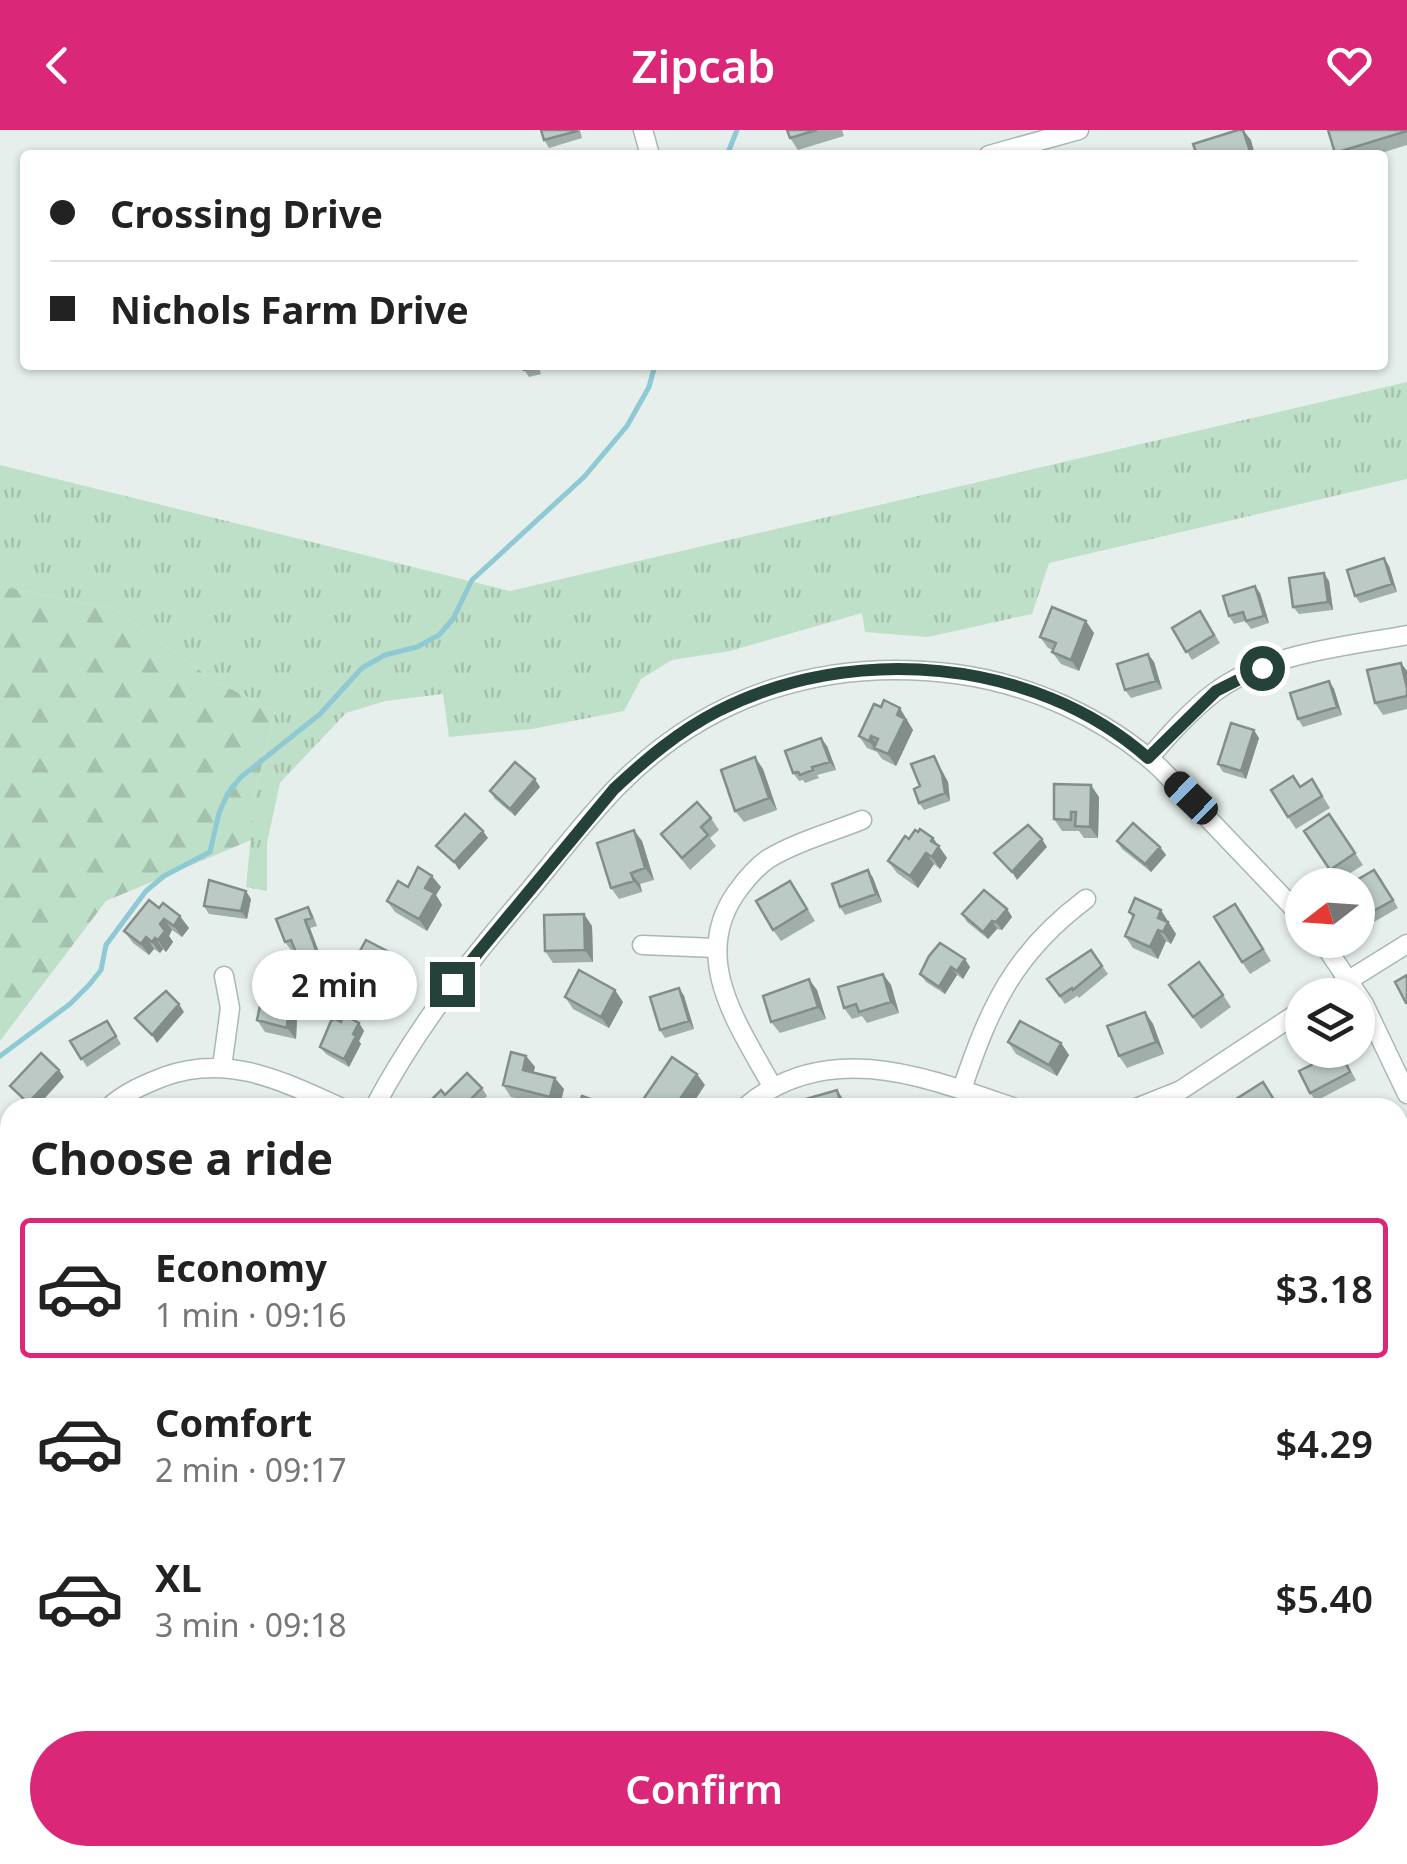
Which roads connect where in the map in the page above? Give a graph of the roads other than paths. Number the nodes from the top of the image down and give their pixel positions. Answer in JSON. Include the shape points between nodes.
{"nodes":[{"id":1,"x":1079,"y":130,"type":"edge"},
{"id":2,"x":1020,"y":138,"type":"edge"},
{"id":3,"x":1407,"y":634,"type":"edge"},
{"id":4,"x":1148,"y":758,"type":"junction"},
{"id":5,"x":862,"y":820,"type":"dead end"},
{"id":6,"x":1086,"y":899,"type":"dead end"},
{"id":7,"x":1285,"y":899,"type":"edge"},
{"id":8,"x":642,"y":944,"type":"dead end"},
{"id":9,"x":1407,"y":944,"type":"edge"},
{"id":10,"x":716,"y":948,"type":"junction"},
{"id":11,"x":224,"y":976,"type":"dead end"},
{"id":12,"x":1353,"y":978,"type":"edge"},
{"id":13,"x":1285,"y":1021,"type":"edge"},
{"id":14,"x":1375,"y":1025,"type":"edge"},
{"id":15,"x":222,"y":1067,"type":"junction"},
{"id":16,"x":772,"y":1086,"type":"junction"},
{"id":17,"x":962,"y":1089,"type":"junction"},
{"id":18,"x":1407,"y":1094,"type":"edge"},
{"id":19,"x":122,"y":1098,"type":"edge"},
{"id":20,"x":319,"y":1098,"type":"edge"},
{"id":21,"x":380,"y":1098,"type":"edge"},
{"id":22,"x":757,"y":1098,"type":"edge"},
{"id":23,"x":987,"y":1098,"type":"edge"},
{"id":24,"x":1160,"y":1098,"type":"edge"}],
"edges":[{"from":1,"to":2,"type":"street"},
{"from":3,"to":4,"type":"street","via":[[1298,657],[1240,678],[1216,691]]},
{"from":4,"to":7,"type":"street"},
{"from":4,"to":21,"type":"street","via":[[1063,705],[981,678],[850,670],[743,700],[666,744],[614,789],[452,984]]},
{"from":5,"to":10,"type":"street","via":[[757,868],[732,900]]},
{"from":6,"to":17,"type":"street","via":[[1042,935],[1011,974]]},
{"from":8,"to":10,"type":"street"},
{"from":9,"to":12,"type":"street"},
{"from":10,"to":16,"type":"street","via":[[728,1004]]},
{"from":11,"to":15,"type":"street","via":[[230,1008]]},
{"from":13,"to":24,"type":"street"},
{"from":14,"to":18,"type":"street"},
{"from":15,"to":19,"type":"street","via":[[170,1074]]},
{"from":15,"to":20,"type":"street","via":[[260,1072]]},
{"from":16,"to":17,"type":"street","via":[[831,1070],[878,1067]]},
{"from":16,"to":22,"type":"street"},
{"from":17,"to":23,"type":"street"}]}
